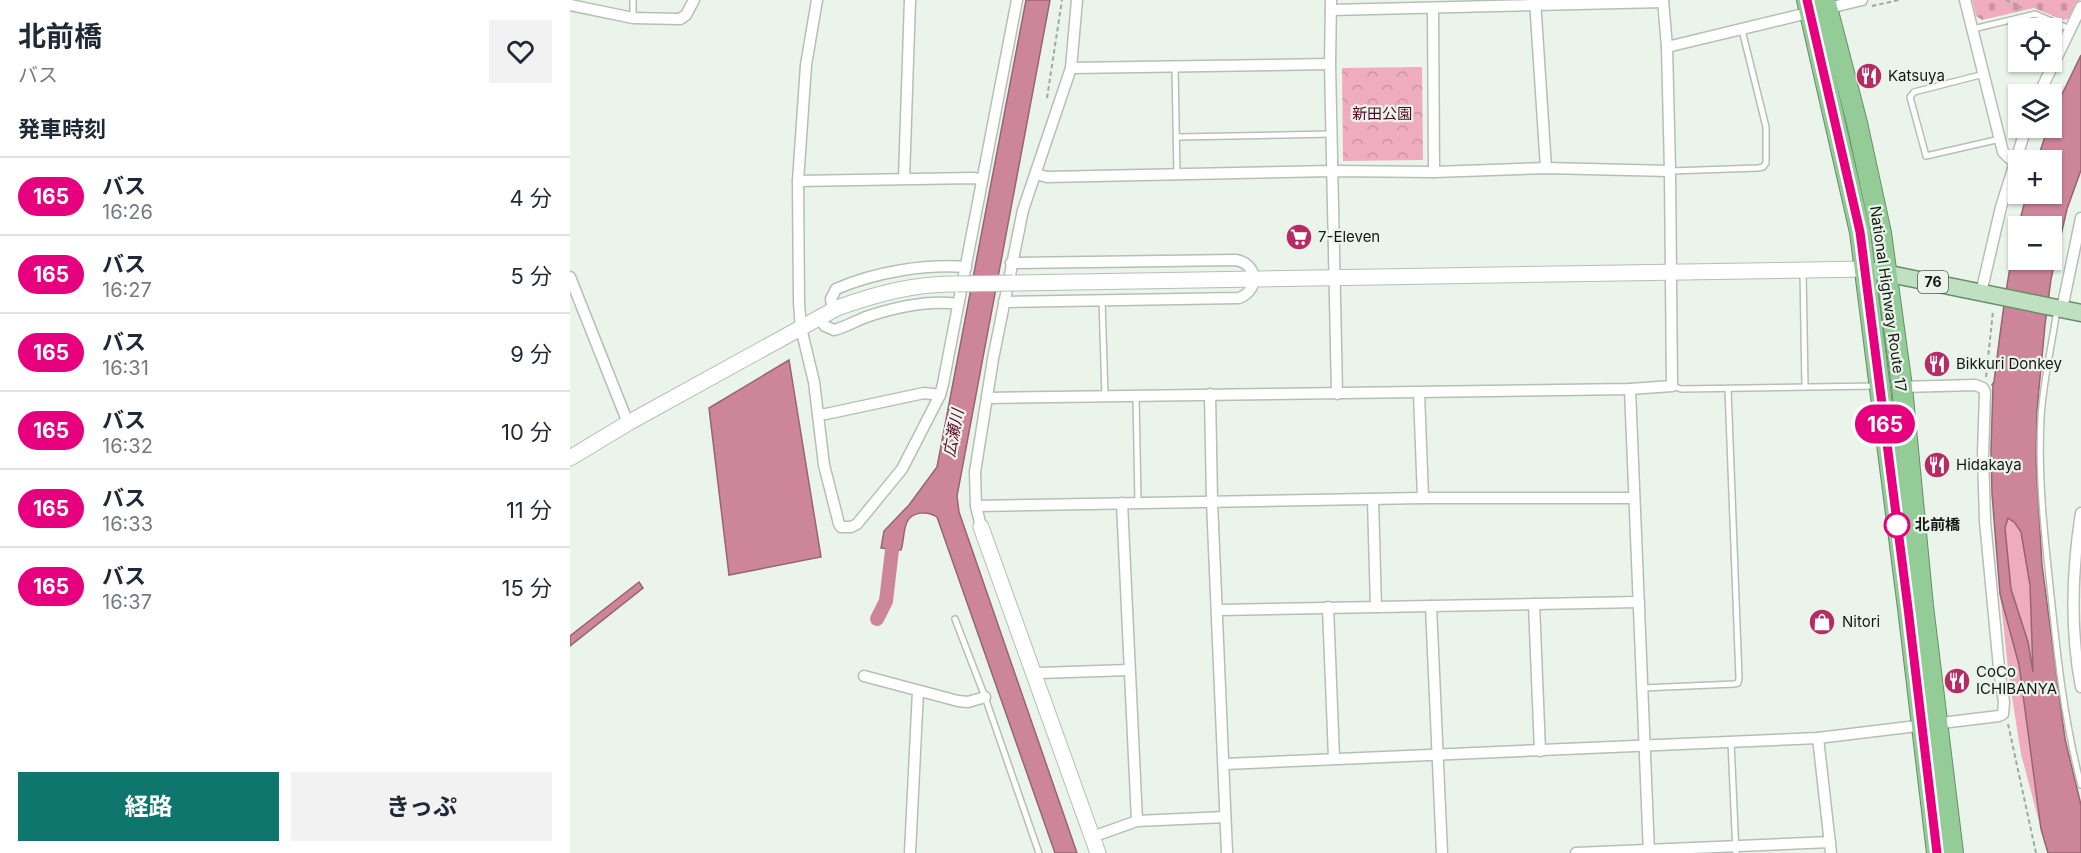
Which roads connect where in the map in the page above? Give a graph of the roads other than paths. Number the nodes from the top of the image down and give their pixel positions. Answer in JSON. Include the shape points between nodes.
{"nodes":[{"id":1,"x":633,"y":0,"type":"edge"},
{"id":2,"x":694,"y":0,"type":"edge"},
{"id":3,"x":817,"y":0,"type":"edge"},
{"id":4,"x":910,"y":0,"type":"edge"},
{"id":5,"x":1017,"y":0,"type":"edge"},
{"id":6,"x":1077,"y":0,"type":"edge"},
{"id":7,"x":1858,"y":0,"type":"edge"},
{"id":8,"x":1965,"y":0,"type":"edge"},
{"id":9,"x":1663,"y":1,"type":"edge"},
{"id":10,"x":1535,"y":3,"type":"edge"},
{"id":11,"x":570,"y":5,"type":"edge"},
{"id":12,"x":1331,"y":5,"type":"edge"},
{"id":13,"x":1818,"y":5,"type":"edge"},
{"id":14,"x":2081,"y":7,"type":"edge"},
{"id":15,"x":1433,"y":8,"type":"junction"},
{"id":16,"x":633,"y":18,"type":"junction"},
{"id":17,"x":1973,"y":29,"type":"junction"},
{"id":18,"x":2070,"y":29,"type":"junction"},
{"id":19,"x":1742,"y":30,"type":"junction"},
{"id":20,"x":1667,"y":47,"type":"junction"},
{"id":21,"x":1330,"y":64,"type":"junction"},
{"id":22,"x":1175,"y":66,"type":"junction"},
{"id":23,"x":1071,"y":68,"type":"junction"},
{"id":24,"x":1984,"y":74,"type":"junction"},
{"id":25,"x":2044,"y":84,"type":"edge"},
{"id":26,"x":1332,"y":135,"type":"junction"},
{"id":27,"x":1178,"y":137,"type":"junction"},
{"id":28,"x":2000,"y":139,"type":"junction"},
{"id":29,"x":2008,"y":157,"type":"edge"},
{"id":30,"x":1546,"y":168,"type":"junction"},
{"id":31,"x":1333,"y":171,"type":"junction"},
{"id":32,"x":1670,"y":171,"type":"junction"},
{"id":33,"x":1434,"y":172,"type":"junction"},
{"id":34,"x":1036,"y":174,"type":"junction"},
{"id":35,"x":1178,"y":175,"type":"junction"},
{"id":36,"x":904,"y":179,"type":"junction"},
{"id":37,"x":798,"y":180,"type":"junction"},
{"id":38,"x":982,"y":180,"type":"junction"},
{"id":39,"x":2008,"y":186,"type":"edge"},
{"id":40,"x":2081,"y":218,"type":"edge"},
{"id":41,"x":1011,"y":263,"type":"junction"},
{"id":42,"x":966,"y":267,"type":"junction"},
{"id":43,"x":1865,"y":269,"type":"junction"},
{"id":44,"x":1803,"y":270,"type":"junction"},
{"id":45,"x":1671,"y":272,"type":"junction"},
{"id":46,"x":1887,"y":273,"type":"junction"},
{"id":47,"x":570,"y":277,"type":"edge"},
{"id":48,"x":1334,"y":277,"type":"junction"},
{"id":49,"x":1254,"y":279,"type":"junction"},
{"id":50,"x":1982,"y":293,"type":"junction"},
{"id":51,"x":1102,"y":300,"type":"junction"},
{"id":52,"x":1004,"y":302,"type":"junction"},
{"id":53,"x":958,"y":304,"type":"junction"},
{"id":54,"x":2057,"y":308,"type":"junction"},
{"id":55,"x":833,"y":310,"type":"junction"},
{"id":56,"x":2081,"y":313,"type":"edge"},
{"id":57,"x":819,"y":318,"type":"junction"},
{"id":58,"x":801,"y":328,"type":"junction"},
{"id":59,"x":1672,"y":386,"type":"junction"},
{"id":60,"x":1805,"y":387,"type":"junction"},
{"id":61,"x":1881,"y":387,"type":"junction"},
{"id":62,"x":1902,"y":387,"type":"junction"},
{"id":63,"x":1630,"y":389,"type":"junction"},
{"id":64,"x":1728,"y":389,"type":"junction"},
{"id":65,"x":1419,"y":393,"type":"junction"},
{"id":66,"x":1210,"y":394,"type":"junction"},
{"id":67,"x":1337,"y":394,"type":"junction"},
{"id":68,"x":940,"y":395,"type":"junction"},
{"id":69,"x":1105,"y":397,"type":"junction"},
{"id":70,"x":1136,"y":397,"type":"junction"},
{"id":71,"x":987,"y":399,"type":"junction"},
{"id":72,"x":818,"y":414,"type":"junction"},
{"id":73,"x":628,"y":423,"type":"junction"},
{"id":74,"x":570,"y":458,"type":"edge"},
{"id":75,"x":1423,"y":498,"type":"junction"},
{"id":76,"x":1634,"y":498,"type":"junction"},
{"id":77,"x":1373,"y":499,"type":"junction"},
{"id":78,"x":1212,"y":501,"type":"junction"},
{"id":79,"x":1138,"y":502,"type":"junction"},
{"id":80,"x":1122,"y":503,"type":"junction"},
{"id":81,"x":976,"y":506,"type":"junction"},
{"id":82,"x":2081,"y":513,"type":"edge"},
{"id":83,"x":981,"y":527,"type":"joint"},
{"id":84,"x":2079,"y":534,"type":"edge"},
{"id":85,"x":2078,"y":572,"type":"edge"},
{"id":86,"x":1639,"y":602,"type":"junction"},
{"id":87,"x":1534,"y":604,"type":"junction"},
{"id":88,"x":1431,"y":606,"type":"junction"},
{"id":89,"x":1377,"y":607,"type":"junction"},
{"id":90,"x":1328,"y":608,"type":"junction"},
{"id":91,"x":1218,"y":610,"type":"junction"},
{"id":92,"x":955,"y":619,"type":"dead end"},
{"id":93,"x":1129,"y":670,"type":"junction"},
{"id":94,"x":1034,"y":675,"type":"junction"},
{"id":95,"x":864,"y":676,"type":"dead end"},
{"id":96,"x":2081,"y":687,"type":"edge"},
{"id":97,"x":1642,"y":688,"type":"junction"},
{"id":98,"x":918,"y":691,"type":"junction"},
{"id":99,"x":985,"y":697,"type":"junction"},
{"id":100,"x":1930,"y":726,"type":"junction"},
{"id":101,"x":1818,"y":738,"type":"junction"},
{"id":102,"x":1731,"y":742,"type":"junction"},
{"id":103,"x":1645,"y":746,"type":"junction"},
{"id":104,"x":1540,"y":750,"type":"junction"},
{"id":105,"x":1438,"y":755,"type":"junction"},
{"id":106,"x":1334,"y":758,"type":"junction"},
{"id":107,"x":1224,"y":764,"type":"junction"},
{"id":108,"x":2081,"y":785,"type":"edge"},
{"id":109,"x":1225,"y":817,"type":"junction"},
{"id":110,"x":1137,"y":820,"type":"junction"},
{"id":111,"x":1092,"y":837,"type":"junction"},
{"id":112,"x":1831,"y":848,"type":"edge"},
{"id":113,"x":1736,"y":850,"type":"edge"},
{"id":114,"x":1649,"y":851,"type":"edge"},
{"id":115,"x":910,"y":853,"type":"edge"},
{"id":116,"x":1039,"y":853,"type":"edge"},
{"id":117,"x":1098,"y":853,"type":"edge"},
{"id":118,"x":1227,"y":853,"type":"edge"},
{"id":119,"x":1442,"y":853,"type":"edge"},
{"id":120,"x":1576,"y":853,"type":"edge"},
{"id":121,"x":1937,"y":853,"type":"edge"},
{"id":122,"x":1953,"y":853,"type":"edge"}],
"edges":[{"from":1,"to":16,"type":"lane"},
{"from":2,"to":16,"type":"street","via":[[680,20]]},
{"from":3,"to":37,"type":"street","via":[[806,65]]},
{"from":4,"to":36,"type":"street"},
{"from":5,"to":38,"type":"street"},
{"from":6,"to":23,"type":"street"},
{"from":7,"to":13,"type":"street"},
{"from":8,"to":17,"type":"street"},
{"from":9,"to":10,"type":"street"},
{"from":9,"to":20,"type":"street"},
{"from":10,"to":15,"type":"street"},
{"from":10,"to":30,"type":"street"},
{"from":11,"to":16,"type":"street"},
{"from":12,"to":15,"type":"street"},
{"from":12,"to":21,"type":"street"},
{"from":13,"to":19,"type":"street"},
{"from":13,"to":43,"type":"highway","name":"National Highway Route 17"},
{"from":13,"to":46,"type":"highway","name":"National Highway Route 17","via":[[1857,123]]},
{"from":14,"to":18,"type":"street"},
{"from":15,"to":33,"type":"street"},
{"from":17,"to":18,"type":"lane","via":[[2035,14]]},
{"from":17,"to":24,"type":"street"},
{"from":18,"to":25,"type":"street"},
{"from":19,"to":20,"type":"street"},
{"from":19,"to":32,"type":"lane","via":[[1766,127],[1766,163],[1758,168]]},
{"from":20,"to":32,"type":"street"},
{"from":21,"to":22,"type":"street"},
{"from":21,"to":26,"type":"street"},
{"from":22,"to":23,"type":"street"},
{"from":22,"to":27,"type":"lane"},
{"from":23,"to":34,"type":"street"},
{"from":24,"to":28,"type":"street"},
{"from":24,"to":28,"type":"lane","via":[[1914,92],[1910,97],[1926,156]]},
{"from":26,"to":27,"type":"lane"},
{"from":26,"to":31,"type":"street"},
{"from":27,"to":35,"type":"lane"},
{"from":28,"to":29,"type":"street"},
{"from":30,"to":32,"type":"street"},
{"from":30,"to":33,"type":"street"},
{"from":31,"to":33,"type":"street"},
{"from":31,"to":35,"type":"street"},
{"from":31,"to":48,"type":"street"},
{"from":32,"to":45,"type":"street"},
{"from":34,"to":35,"type":"street"},
{"from":34,"to":41,"type":"street"},
{"from":36,"to":37,"type":"street"},
{"from":36,"to":38,"type":"street"},
{"from":37,"to":58,"type":"street"},
{"from":38,"to":42,"type":"street"},
{"from":39,"to":50,"type":"street"},
{"from":40,"to":54,"type":"street"},
{"from":41,"to":49,"type":"street","via":[[1243,261]]},
{"from":41,"to":52,"type":"street"},
{"from":42,"to":53,"type":"street"},
{"from":42,"to":55,"type":"street","via":[[934,267],[864,279],[834,292]]},
{"from":43,"to":44,"type":"street"},
{"from":43,"to":46,"type":"main road","number":"76"},
{"from":43,"to":61,"type":"highway","name":"National Highway Route 17"},
{"from":44,"to":45,"type":"street"},
{"from":44,"to":60,"type":"lane"},
{"from":45,"to":48,"type":"street"},
{"from":45,"to":59,"type":"street"},
{"from":46,"to":50,"type":"main road","number":"76"},
{"from":46,"to":62,"type":"highway","name":"National Highway Route 17"},
{"from":47,"to":73,"type":"street"},
{"from":48,"to":49,"type":"street"},
{"from":48,"to":67,"type":"street"},
{"from":49,"to":51,"type":"street","via":[[1253,287],[1243,297]]},
{"from":49,"to":55,"type":"street","bridge":true,"via":[[957,284],[905,289]]},
{"from":50,"to":54,"type":"main road","number":"76","via":[[1997,301]]},
{"from":51,"to":52,"type":"street"},
{"from":51,"to":69,"type":"lane"},
{"from":52,"to":71,"type":"street"},
{"from":53,"to":57,"type":"street","via":[[910,306],[829,329]]},
{"from":53,"to":68,"type":"street"},
{"from":54,"to":56,"type":"main road","number":"76"},
{"from":54,"to":108,"type":"lane","via":[[2043,398],[2042,488],[2061,678]]},
{"from":55,"to":57,"type":"street"},
{"from":57,"to":58,"type":"street"},
{"from":58,"to":72,"type":"street"},
{"from":58,"to":73,"type":"street"},
{"from":59,"to":63,"type":"street"},
{"from":59,"to":64,"type":"lane"},
{"from":60,"to":61,"type":"lane"},
{"from":60,"to":64,"type":"lane"},
{"from":61,"to":100,"type":"highway","name":"National Highway Route 17"},
{"from":62,"to":100,"type":"highway","name":"National Highway Route 17"},
{"from":62,"to":100,"type":"street","via":[[1975,385],[1985,392],[1985,521],[2003,714]]},
{"from":63,"to":65,"type":"street"},
{"from":63,"to":76,"type":"street"},
{"from":64,"to":97,"type":"lane","via":[[1738,682]]},
{"from":65,"to":67,"type":"street"},
{"from":65,"to":75,"type":"street"},
{"from":66,"to":67,"type":"street"},
{"from":66,"to":70,"type":"street"},
{"from":66,"to":78,"type":"street"},
{"from":68,"to":72,"type":"street","via":[[924,393]]},
{"from":68,"to":72,"type":"street","via":[[902,470],[851,528],[838,524],[824,465]]},
{"from":69,"to":70,"type":"street"},
{"from":69,"to":71,"type":"street"},
{"from":70,"to":79,"type":"lane"},
{"from":71,"to":81,"type":"street","via":[[976,456]]},
{"from":73,"to":74,"type":"street"},
{"from":75,"to":76,"type":"street"},
{"from":75,"to":77,"type":"street"},
{"from":76,"to":86,"type":"street"},
{"from":77,"to":78,"type":"street"},
{"from":77,"to":89,"type":"street"},
{"from":78,"to":79,"type":"street"},
{"from":78,"to":91,"type":"street"},
{"from":79,"to":80,"type":"street"},
{"from":80,"to":81,"type":"street"},
{"from":80,"to":93,"type":"street"},
{"from":81,"to":83,"type":"street"},
{"from":82,"to":84,"type":"street"},
{"from":83,"to":94,"type":"street"},
{"from":84,"to":85,"type":"street"},
{"from":85,"to":96,"type":"street","via":[[2073,634]]},
{"from":86,"to":87,"type":"street"},
{"from":86,"to":97,"type":"street"},
{"from":87,"to":88,"type":"street"},
{"from":87,"to":104,"type":"street"},
{"from":88,"to":89,"type":"street"},
{"from":88,"to":105,"type":"street"},
{"from":89,"to":90,"type":"street"},
{"from":90,"to":91,"type":"street"},
{"from":90,"to":106,"type":"street"},
{"from":91,"to":107,"type":"street"},
{"from":92,"to":99,"type":"lane"},
{"from":93,"to":94,"type":"street"},
{"from":93,"to":110,"type":"street"},
{"from":94,"to":111,"type":"street"},
{"from":95,"to":98,"type":"street"},
{"from":97,"to":103,"type":"street"},
{"from":98,"to":99,"type":"street","via":[[968,702]]},
{"from":98,"to":115,"type":"street"},
{"from":99,"to":116,"type":"lane"},
{"from":100,"to":101,"type":"street"},
{"from":100,"to":121,"type":"highway","name":"National Highway Route 17"},
{"from":100,"to":122,"type":"highway","name":"National Highway Route 17"},
{"from":101,"to":102,"type":"street"},
{"from":101,"to":112,"type":"street"},
{"from":102,"to":103,"type":"street"},
{"from":102,"to":113,"type":"lane"},
{"from":103,"to":104,"type":"street"},
{"from":103,"to":114,"type":"street"},
{"from":104,"to":105,"type":"street"},
{"from":105,"to":106,"type":"street"},
{"from":105,"to":119,"type":"street"},
{"from":106,"to":107,"type":"street"},
{"from":107,"to":109,"type":"street"},
{"from":109,"to":110,"type":"street"},
{"from":109,"to":118,"type":"street"},
{"from":110,"to":111,"type":"street"},
{"from":111,"to":117,"type":"street"},
{"from":112,"to":113,"type":"street"},
{"from":113,"to":114,"type":"street"},
{"from":114,"to":120,"type":"street"}]}
